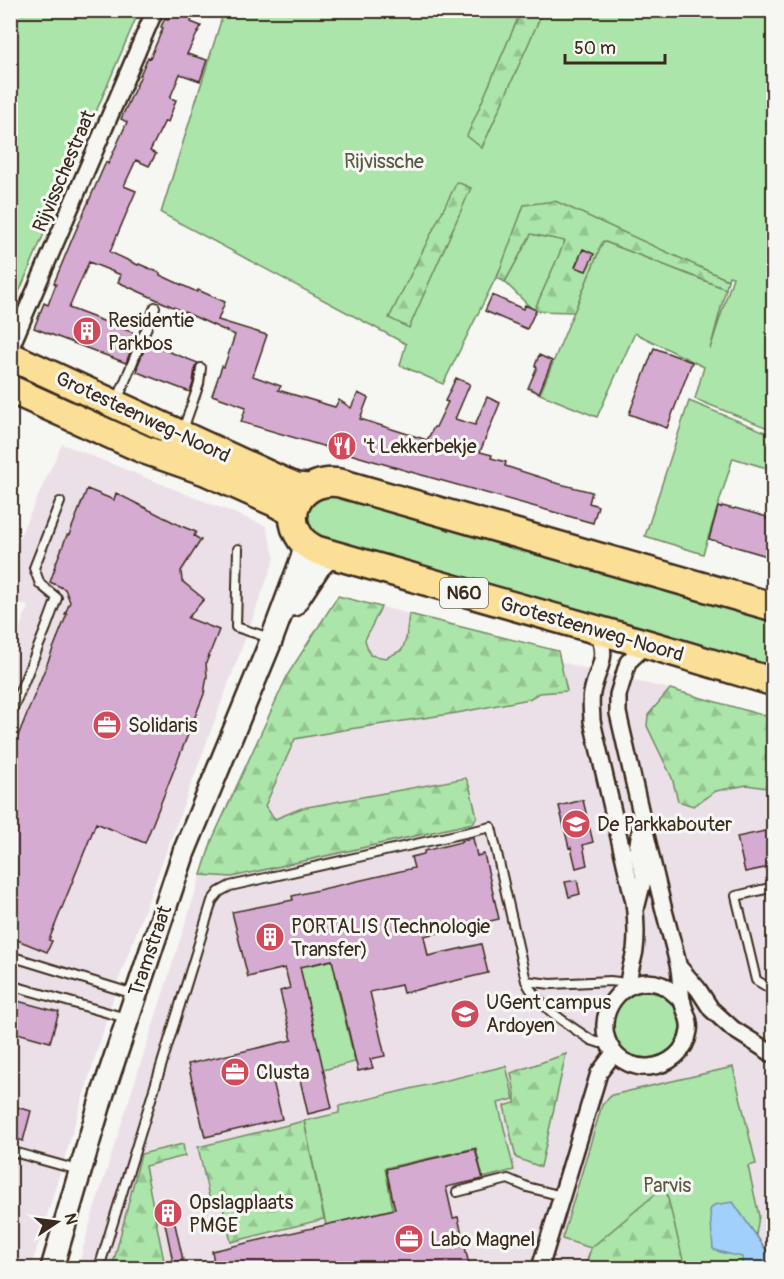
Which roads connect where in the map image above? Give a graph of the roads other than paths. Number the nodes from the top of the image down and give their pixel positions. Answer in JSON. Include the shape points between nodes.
{"nodes":[{"id":1,"x":155,"y":10,"type":"edge"},
{"id":2,"x":155,"y":307,"type":"dead end"},
{"id":3,"x":10,"y":349,"type":"edge"},
{"id":4,"x":10,"y":356,"type":"edge"},
{"id":5,"x":201,"y":368,"type":"dead end"},
{"id":6,"x":10,"y":389,"type":"edge"},
{"id":7,"x":115,"y":405,"type":"junction"},
{"id":8,"x":184,"y":436,"type":"junction"},
{"id":9,"x":309,"y":488,"type":"junction"},
{"id":10,"x":60,"y":502,"type":"dead end"},
{"id":11,"x":294,"y":513,"type":"junction"},
{"id":12,"x":305,"y":543,"type":"junction"},
{"id":13,"x":238,"y":549,"type":"dead end"},
{"id":14,"x":331,"y":555,"type":"junction"},
{"id":15,"x":774,"y":607,"type":"edge"},
{"id":16,"x":596,"y":630,"type":"junction"},
{"id":17,"x":271,"y":641,"type":"junction"},
{"id":18,"x":647,"y":644,"type":"junction"},
{"id":19,"x":774,"y":682,"type":"edge"},
{"id":20,"x":10,"y":716,"type":"edge"},
{"id":21,"x":642,"y":817,"type":"junction"},
{"id":22,"x":615,"y":819,"type":"junction"},
{"id":23,"x":637,"y":849,"type":"junction"},
{"id":24,"x":644,"y":877,"type":"junction"},
{"id":25,"x":774,"y":887,"type":"edge"},
{"id":26,"x":661,"y":900,"type":"junction"},
{"id":27,"x":635,"y":911,"type":"junction"},
{"id":28,"x":10,"y":956,"type":"edge"},
{"id":29,"x":679,"y":967,"type":"junction"},
{"id":30,"x":526,"y":981,"type":"junction"},
{"id":31,"x":623,"y":982,"type":"junction"},
{"id":32,"x":10,"y":985,"type":"edge"},
{"id":33,"x":774,"y":991,"type":"edge"},
{"id":34,"x":135,"y":994,"type":"junction"},
{"id":35,"x":683,"y":1002,"type":"junction"},
{"id":36,"x":127,"y":1018,"type":"junction"},
{"id":37,"x":611,"y":1047,"type":"junction"},
{"id":38,"x":774,"y":1055,"type":"edge"},
{"id":39,"x":10,"y":1150,"type":"edge"},
{"id":40,"x":80,"y":1171,"type":"junction"},
{"id":41,"x":457,"y":1192,"type":"dead end"},
{"id":42,"x":562,"y":1196,"type":"junction"},
{"id":43,"x":52,"y":1269,"type":"edge"},
{"id":44,"x":99,"y":1269,"type":"edge"},
{"id":45,"x":540,"y":1269,"type":"edge"}],
"edges":[{"from":1,"to":3,"type":"street","name":"Rijvisschestraat"},
{"from":2,"to":7,"type":"lane"},
{"from":4,"to":7,"type":"highway","name":"Grotesteenweg-Noord"},
{"from":5,"to":8,"type":"lane"},
{"from":6,"to":11,"type":"highway","name":"Grotesteenweg-Noord"},
{"from":7,"to":8,"type":"highway","name":"Grotesteenweg-Noord"},
{"from":8,"to":9,"type":"highway","name":"Grotesteenweg-Noord","via":[[296,487]]},
{"from":9,"to":11,"type":"highway","via":[[300,496]]},
{"from":9,"to":15,"type":"highway","name":"Grotesteenweg-Noord","via":[[331,482],[350,485]]},
{"from":10,"to":20,"type":"lane","via":[[34,568],[40,584],[57,598]]},
{"from":11,"to":12,"type":"highway","via":[[297,531]]},
{"from":12,"to":14,"type":"highway","name":"Grotesteenweg-Noord","number":"N60"},
{"from":12,"to":17,"type":"main road","name":"Tramstraat"},
{"from":13,"to":17,"type":"lane","via":[[236,627]]},
{"from":14,"to":16,"type":"highway","name":"Grotesteenweg-Noord","number":"N60"},
{"from":14,"to":17,"type":"main road","name":"Tramstraat"},
{"from":16,"to":18,"type":"highway","name":"Grotesteenweg-Noord","number":"N60"},
{"from":16,"to":22,"type":"street","via":[[603,654],[592,694],[592,722]]},
{"from":17,"to":34,"type":"main road","name":"Tramstraat","via":[[184,852]]},
{"from":18,"to":19,"type":"highway","name":"Grotesteenweg-Noord","number":"N60"},
{"from":18,"to":21,"type":"street","via":[[628,662],[617,704]]},
{"from":21,"to":23,"type":"street"},
{"from":21,"to":26,"type":"street"},
{"from":22,"to":23,"type":"street"},
{"from":22,"to":27,"type":"street"},
{"from":23,"to":24,"type":"street"},
{"from":24,"to":26,"type":"street"},
{"from":24,"to":27,"type":"street"},
{"from":25,"to":33,"type":"lane","via":[[736,896],[756,981]]},
{"from":26,"to":29,"type":"street"},
{"from":27,"to":31,"type":"street","via":[[635,950]]},
{"from":28,"to":34,"type":"lane"},
{"from":29,"to":35,"type":"street"},
{"from":29,"to":38,"type":"street","via":[[711,1009],[733,1029]]},
{"from":30,"to":31,"type":"lane"},
{"from":30,"to":37,"type":"lane","via":[[537,1000],[591,1040]]},
{"from":30,"to":44,"type":"lane","via":[[491,826],[230,886],[219,892],[212,901]]},
{"from":31,"to":35,"type":"street","via":[[661,985]]},
{"from":31,"to":37,"type":"street","via":[[605,1017]]},
{"from":32,"to":36,"type":"lane"},
{"from":34,"to":36,"type":"main road","name":"Tramstraat"},
{"from":35,"to":37,"type":"street","via":[[689,1029],[680,1053],[670,1061],[644,1068],[630,1064]]},
{"from":36,"to":40,"type":"main road","name":"Tramstraat"},
{"from":37,"to":42,"type":"street","via":[[599,1073]]},
{"from":39,"to":40,"type":"lane"},
{"from":40,"to":43,"type":"main road","name":"Tramstraat"},
{"from":41,"to":42,"type":"lane","via":[[508,1179]]},
{"from":42,"to":45,"type":"street"}]}
